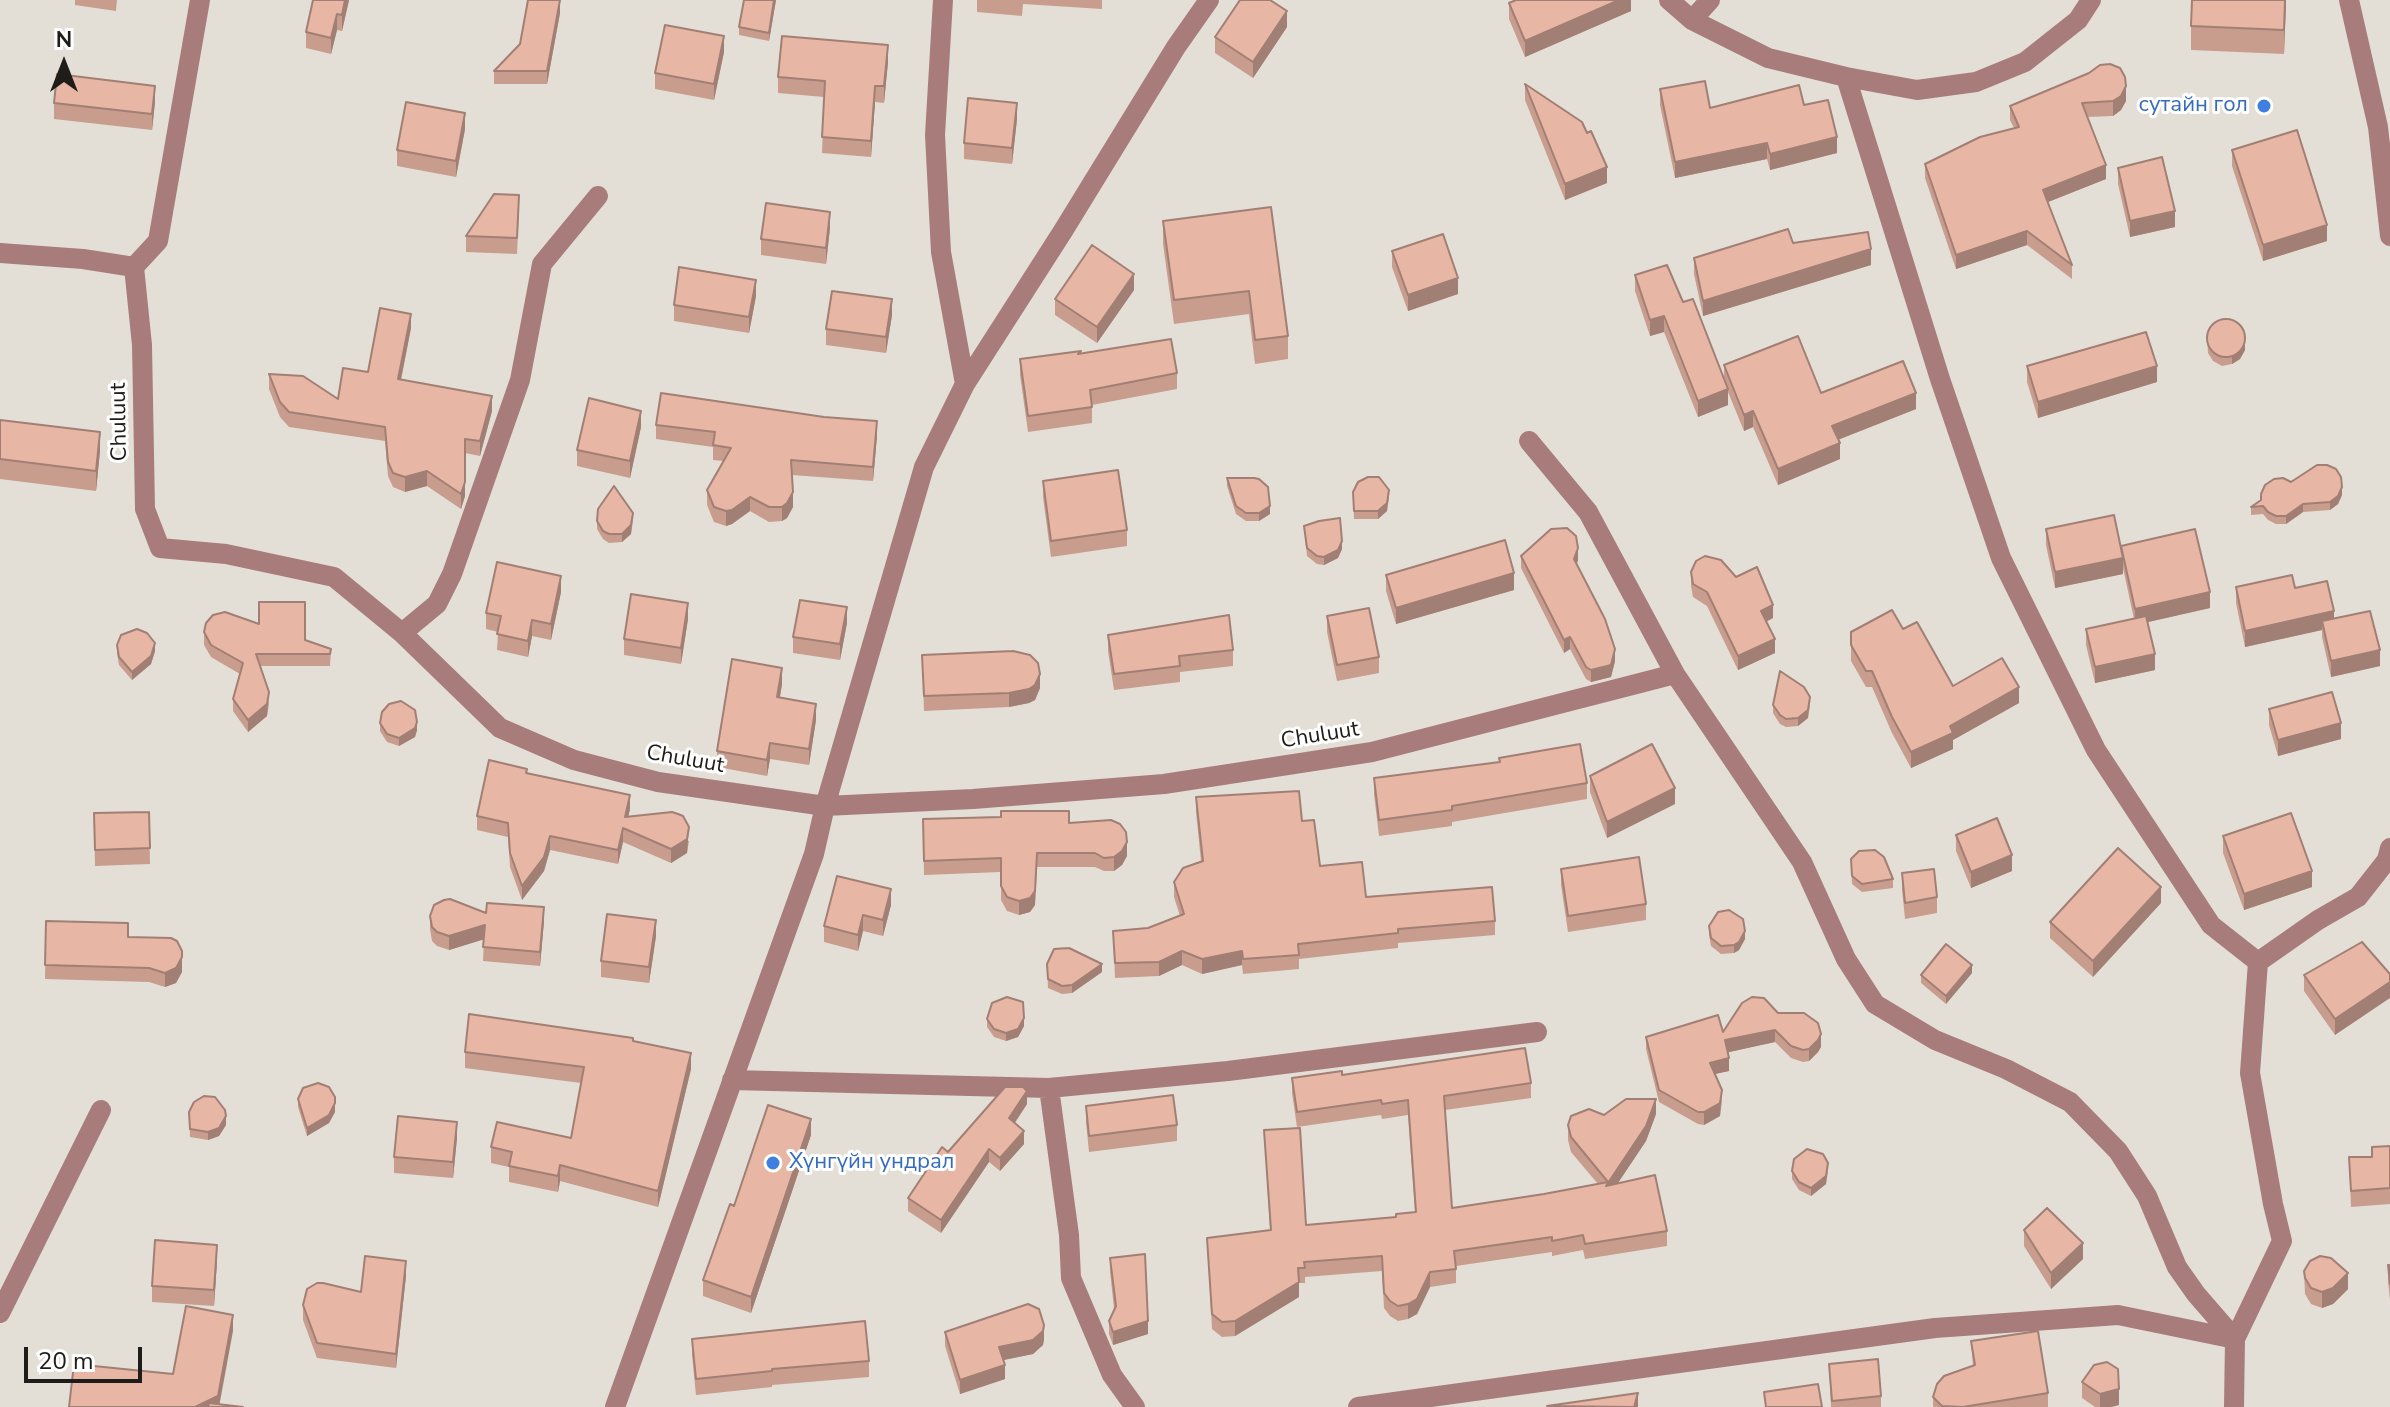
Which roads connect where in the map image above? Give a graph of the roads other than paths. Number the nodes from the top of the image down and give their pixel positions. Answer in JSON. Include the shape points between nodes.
{"nodes":[{"id":1,"x":200,"y":0,"type":"edge"},
{"id":2,"x":943,"y":0,"type":"edge"},
{"id":3,"x":1209,"y":0,"type":"edge"},
{"id":4,"x":1669,"y":0,"type":"edge"},
{"id":5,"x":1710,"y":0,"type":"edge"},
{"id":6,"x":2091,"y":0,"type":"edge"},
{"id":7,"x":2349,"y":0,"type":"edge"},
{"id":8,"x":1692,"y":20,"type":"junction"},
{"id":9,"x":1846,"y":77,"type":"junction"},
{"id":10,"x":598,"y":196,"type":"dead end"},
{"id":11,"x":2390,"y":236,"type":"edge"},
{"id":12,"x":0,"y":253,"type":"edge"},
{"id":13,"x":134,"y":267,"type":"junction"},
{"id":14,"x":965,"y":384,"type":"junction"},
{"id":15,"x":1529,"y":441,"type":"dead end"},
{"id":16,"x":402,"y":633,"type":"junction"},
{"id":17,"x":1675,"y":674,"type":"junction"},
{"id":18,"x":825,"y":806,"type":"junction"},
{"id":19,"x":2390,"y":848,"type":"edge"},
{"id":20,"x":2258,"y":962,"type":"junction"},
{"id":21,"x":1537,"y":1032,"type":"dead end"},
{"id":22,"x":732,"y":1080,"type":"junction"},
{"id":23,"x":1049,"y":1088,"type":"junction"},
{"id":24,"x":101,"y":1110,"type":"dead end"},
{"id":25,"x":0,"y":1313,"type":"edge"},
{"id":26,"x":2235,"y":1339,"type":"junction"},
{"id":27,"x":1459,"y":1400,"type":"edge"},
{"id":28,"x":615,"y":1407,"type":"edge"},
{"id":29,"x":1135,"y":1407,"type":"edge"},
{"id":30,"x":1358,"y":1407,"type":"edge"},
{"id":31,"x":2234,"y":1407,"type":"edge"}],
"edges":[{"from":1,"to":13,"type":"street","via":[[158,241]]},
{"from":2,"to":14,"type":"street","via":[[935,135],[941,252]]},
{"from":3,"to":14,"type":"street"},
{"from":4,"to":8,"type":"street"},
{"from":5,"to":8,"type":"street"},
{"from":6,"to":9,"type":"street","via":[[2078,20],[2025,62],[1976,82],[1917,90]]},
{"from":7,"to":11,"type":"street","via":[[2378,127]]},
{"from":8,"to":9,"type":"street","via":[[1768,58]]},
{"from":9,"to":20,"type":"street","via":[[2001,558],[2096,750],[2211,925]]},
{"from":10,"to":16,"type":"street","via":[[542,264],[520,380],[452,574],[437,604]]},
{"from":12,"to":13,"type":"street"},
{"from":13,"to":16,"type":"street","name":"Chuluut","via":[[142,345],[145,509],[160,548],[226,554],[334,577]]},
{"from":14,"to":18,"type":"street","via":[[924,467]]},
{"from":15,"to":17,"type":"street","via":[[1588,512]]},
{"from":16,"to":18,"type":"street","name":"Chuluut","via":[[500,728],[574,760],[658,782]]},
{"from":17,"to":18,"type":"street","name":"Chuluut","via":[[1357,755],[1164,784]]},
{"from":17,"to":26,"type":"street","via":[[1802,862],[1846,959],[1875,1004],[1935,1040],[2070,1102],[2118,1151],[2147,1196],[2177,1267]]},
{"from":18,"to":22,"type":"street","via":[[814,854]]},
{"from":19,"to":20,"type":"street","via":[[2387,860],[2358,897]]},
{"from":20,"to":26,"type":"street","via":[[2250,1073],[2282,1241]]},
{"from":21,"to":23,"type":"street"},
{"from":22,"to":23,"type":"street"},
{"from":22,"to":28,"type":"street"},
{"from":23,"to":29,"type":"street","via":[[1071,1278],[1112,1375]]},
{"from":24,"to":25,"type":"street"},
{"from":26,"to":27,"type":"street","via":[[2118,1315],[1935,1328]]},
{"from":26,"to":31,"type":"street"},
{"from":27,"to":30,"type":"street"}]}
